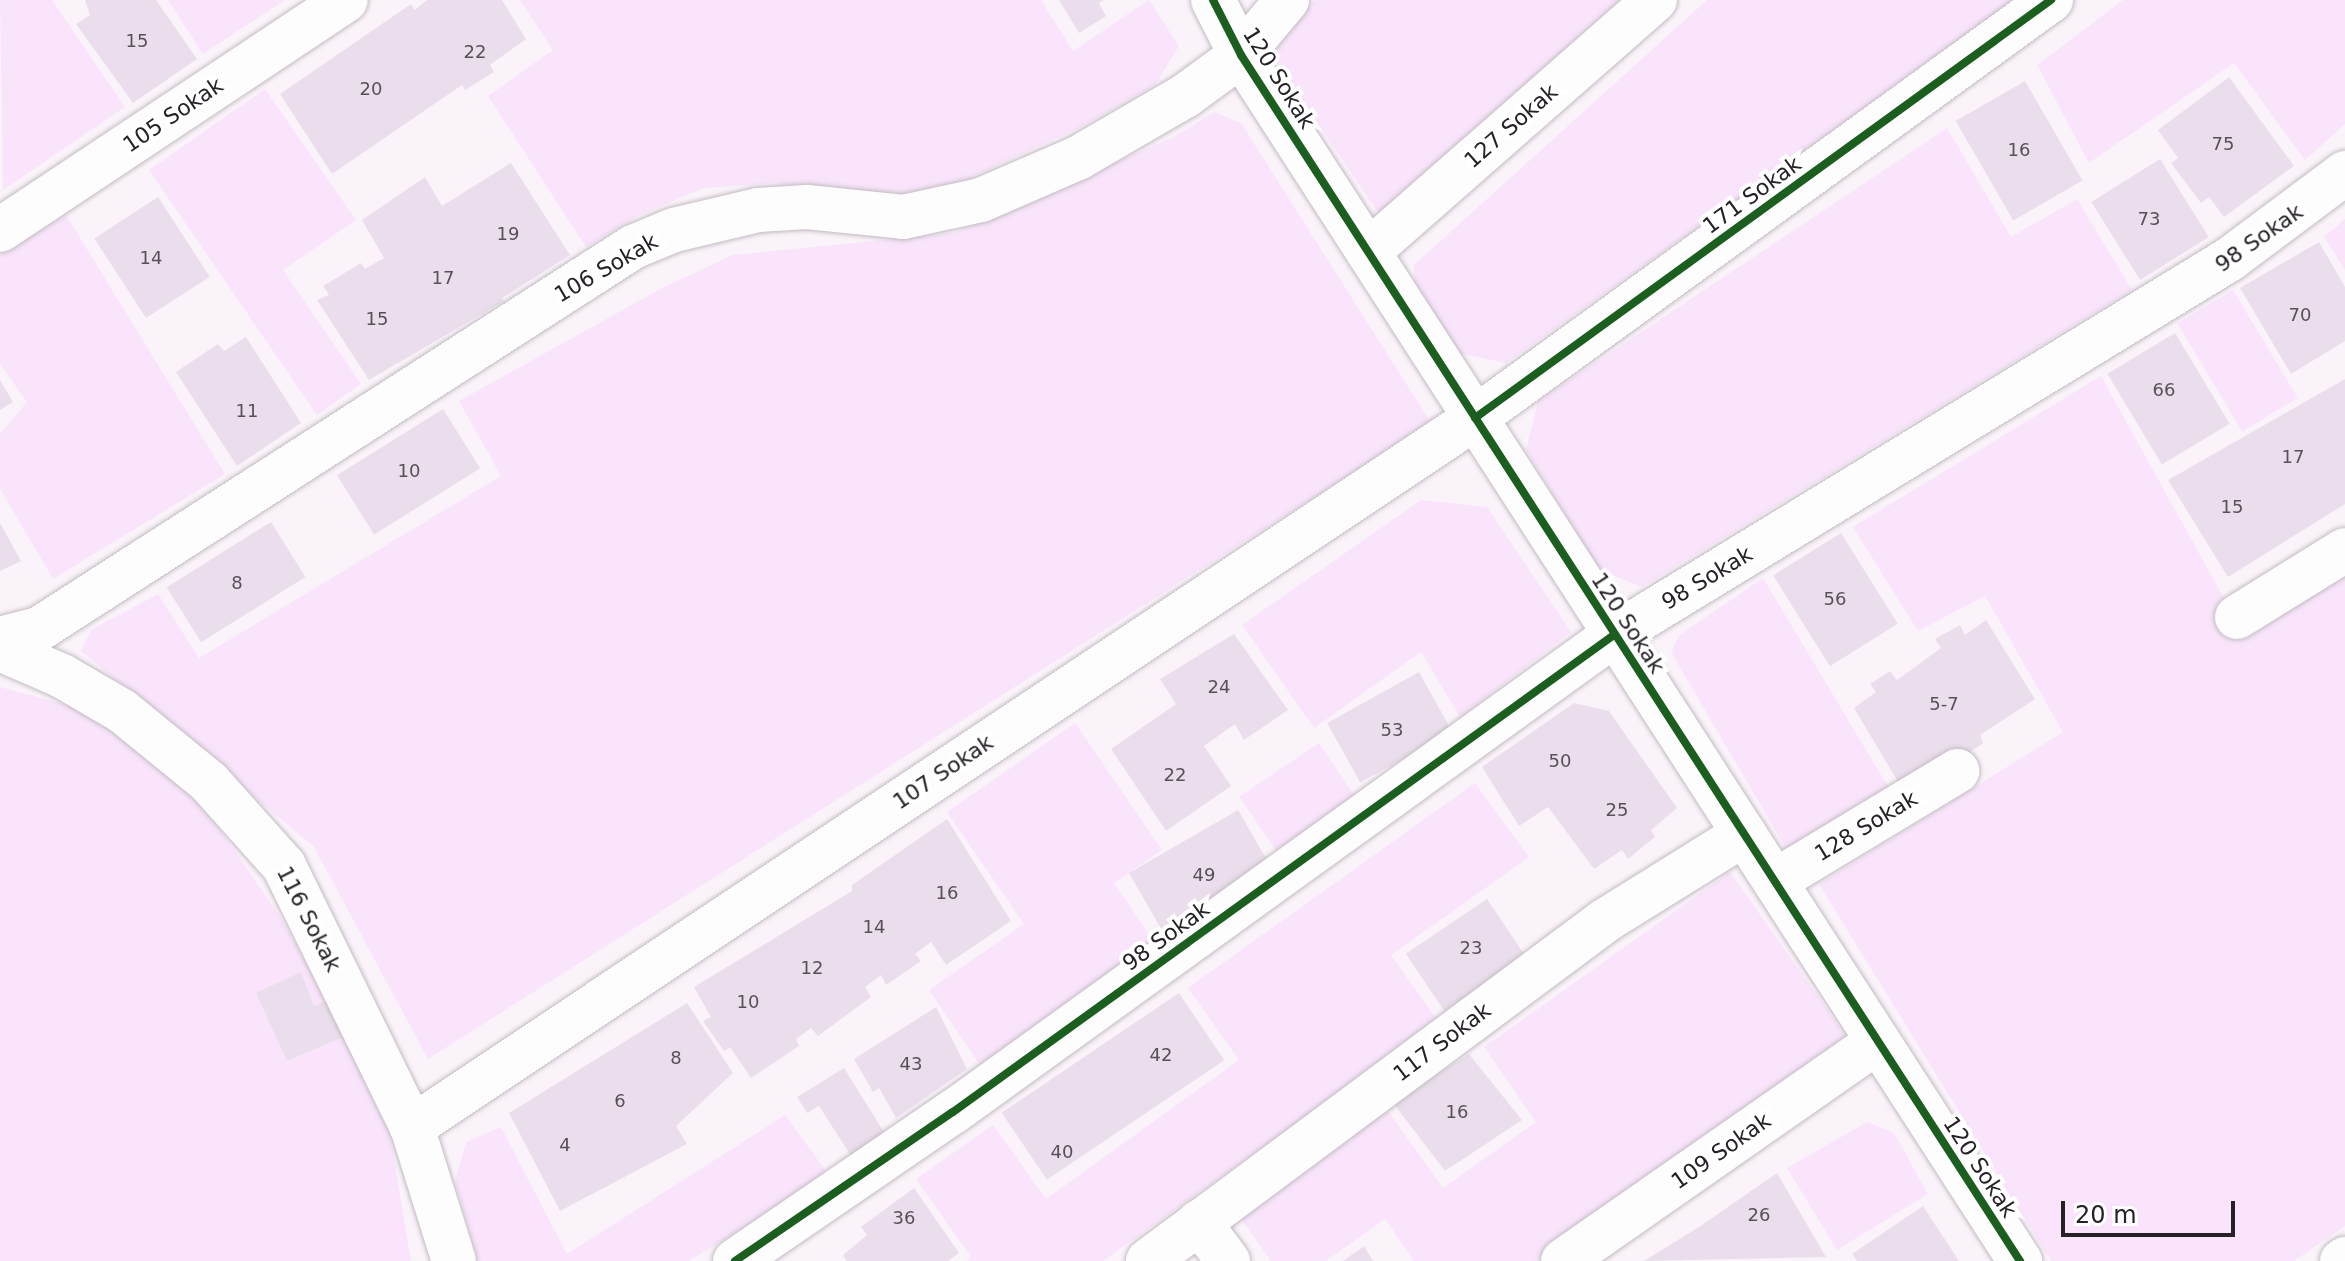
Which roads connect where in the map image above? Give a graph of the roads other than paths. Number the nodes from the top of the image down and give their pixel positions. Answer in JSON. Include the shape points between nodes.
{"nodes":[{"id":1,"x":346,"y":0,"type":"edge"},
{"id":2,"x":1213,"y":0,"type":"edge"},
{"id":3,"x":1287,"y":0,"type":"edge"},
{"id":4,"x":1655,"y":0,"type":"edge"},
{"id":5,"x":2051,"y":0,"type":"edge"},
{"id":6,"x":1241,"y":55,"type":"junction"},
{"id":7,"x":2345,"y":173,"type":"edge"},
{"id":8,"x":0,"y":230,"type":"edge"},
{"id":9,"x":1368,"y":252,"type":"junction"},
{"id":10,"x":1475,"y":418,"type":"junction"},
{"id":11,"x":2345,"y":550,"type":"edge"},
{"id":12,"x":2237,"y":617,"type":"dead end"},
{"id":13,"x":1614,"y":635,"type":"junction"},
{"id":14,"x":0,"y":639,"type":"edge"},
{"id":15,"x":0,"y":649,"type":"edge"},
{"id":16,"x":1957,"y":771,"type":"dead end"},
{"id":17,"x":1744,"y":834,"type":"junction"},
{"id":18,"x":1775,"y":881,"type":"junction"},
{"id":19,"x":1878,"y":1041,"type":"junction"},
{"id":20,"x":412,"y":1127,"type":"junction"},
{"id":21,"x":1199,"y":1222,"type":"junction"},
{"id":22,"x":454,"y":1261,"type":"edge"},
{"id":23,"x":735,"y":1261,"type":"edge"},
{"id":24,"x":1148,"y":1261,"type":"edge"},
{"id":25,"x":1228,"y":1261,"type":"edge"},
{"id":26,"x":1563,"y":1261,"type":"edge"},
{"id":27,"x":2020,"y":1261,"type":"edge"}],
"edges":[{"from":1,"to":8,"type":"street","name":"105 Sokak"},
{"from":2,"to":6,"type":"street","name":"120 Sokak"},
{"from":3,"to":6,"type":"street","name":"106 Sokak"},
{"from":4,"to":9,"type":"street","name":"127 Sokak"},
{"from":5,"to":10,"type":"street","name":"171 Sokak"},
{"from":6,"to":9,"type":"street","name":"120 Sokak"},
{"from":6,"to":14,"type":"street","name":"106 Sokak","via":[[1136,127],[981,200],[903,217],[854,216],[807,207],[758,210],[674,230],[633,247],[39,629]]},
{"from":7,"to":13,"type":"street","name":"98 Sokak","via":[[2230,259]]},
{"from":9,"to":10,"type":"street","name":"120 Sokak"},
{"from":10,"to":13,"type":"street","name":"120 Sokak"},
{"from":10,"to":20,"type":"street","name":"107 Sokak"},
{"from":11,"to":12,"type":"street"},
{"from":13,"to":17,"type":"street","name":"120 Sokak"},
{"from":13,"to":23,"type":"street","name":"98 Sokak","via":[[953,1112]]},
{"from":15,"to":20,"type":"street","name":"116 Sokak","via":[[62,676],[122,711],[209,782],[284,866]]},
{"from":16,"to":18,"type":"street","name":"128 Sokak"},
{"from":17,"to":18,"type":"street","name":"120 Sokak"},
{"from":17,"to":21,"type":"street","name":"117 Sokak","via":[[1606,920]]},
{"from":18,"to":19,"type":"street","name":"120 Sokak"},
{"from":19,"to":26,"type":"street","name":"109 Sokak"},
{"from":19,"to":27,"type":"street","name":"120 Sokak"},
{"from":20,"to":22,"type":"street","name":"116 Sokak"},
{"from":21,"to":24,"type":"street","name":"117 Sokak"},
{"from":21,"to":25,"type":"street"}]}
